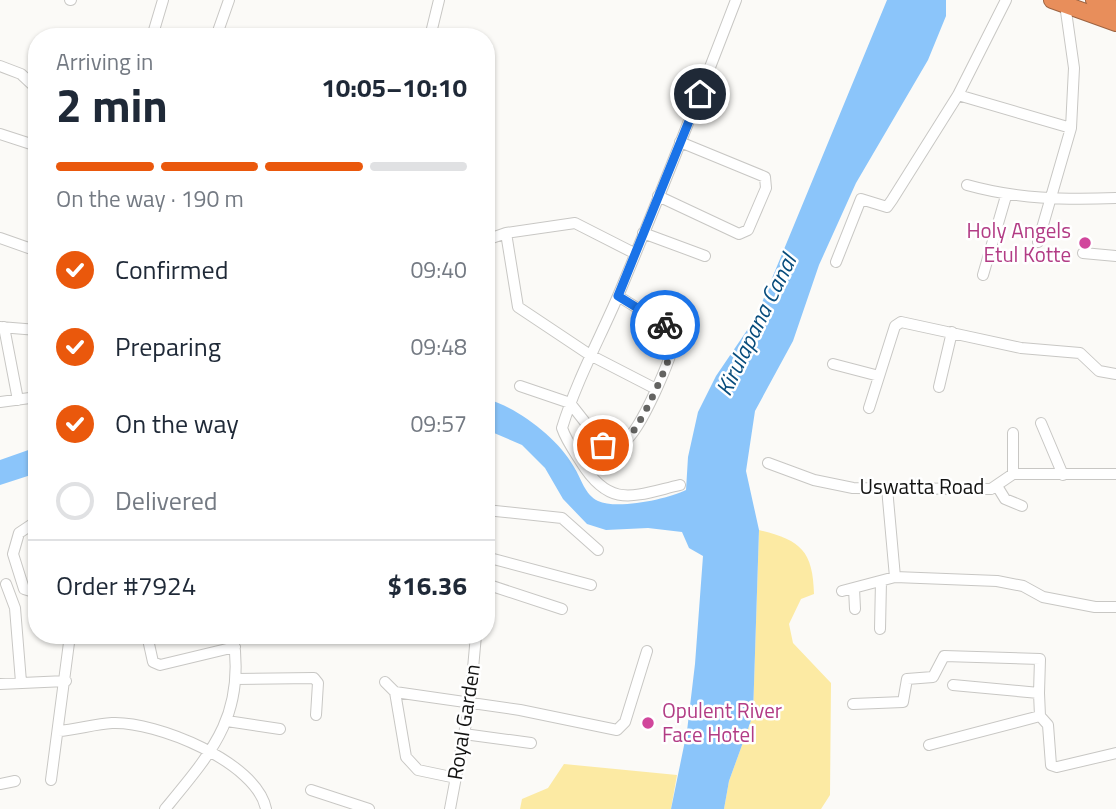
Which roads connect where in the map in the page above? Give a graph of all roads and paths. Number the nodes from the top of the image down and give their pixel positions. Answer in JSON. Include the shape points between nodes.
{"nodes":[{"id":1,"x":163,"y":0,"type":"edge"},
{"id":2,"x":229,"y":0,"type":"edge"},
{"id":3,"x":439,"y":0,"type":"edge"},
{"id":4,"x":736,"y":0,"type":"edge"},
{"id":5,"x":1006,"y":0,"type":"edge"},
{"id":6,"x":1094,"y":0,"type":"edge"},
{"id":7,"x":1058,"y":2,"type":"edge"},
{"id":8,"x":1116,"y":9,"type":"edge"},
{"id":9,"x":1116,"y":23,"type":"edge"},
{"id":10,"x":155,"y":28,"type":"edge"},
{"id":11,"x":219,"y":28,"type":"edge"},
{"id":12,"x":432,"y":28,"type":"edge"},
{"id":13,"x":0,"y":66,"type":"edge"},
{"id":14,"x":28,"y":81,"type":"edge"},
{"id":15,"x":958,"y":95,"type":"junction"},
{"id":16,"x":1071,"y":128,"type":"junction"},
{"id":17,"x":0,"y":134,"type":"edge"},
{"id":18,"x":680,"y":142,"type":"junction"},
{"id":19,"x":28,"y":143,"type":"edge"},
{"id":20,"x":967,"y":186,"type":"dead end"},
{"id":21,"x":658,"y":196,"type":"junction"},
{"id":22,"x":1006,"y":196,"type":"junction"},
{"id":23,"x":1116,"y":198,"type":"edge"},
{"id":24,"x":1049,"y":200,"type":"junction"},
{"id":25,"x":506,"y":233,"type":"junction"},
{"id":26,"x":643,"y":233,"type":"junction"},
{"id":27,"x":495,"y":237,"type":"edge"},
{"id":28,"x":0,"y":238,"type":"edge"},
{"id":29,"x":1038,"y":242,"type":"dead end"},
{"id":30,"x":28,"y":248,"type":"edge"},
{"id":31,"x":634,"y":253,"type":"junction"},
{"id":32,"x":1083,"y":253,"type":"dead end"},
{"id":33,"x":705,"y":256,"type":"dead end"},
{"id":34,"x":1116,"y":256,"type":"edge"},
{"id":35,"x":836,"y":262,"type":"dead end"},
{"id":36,"x":983,"y":275,"type":"dead end"},
{"id":37,"x":618,"y":296,"type":"junction"},
{"id":38,"x":2,"y":327,"type":"edge"},
{"id":39,"x":28,"y":329,"type":"edge"},
{"id":40,"x":952,"y":332,"type":"junction"},
{"id":41,"x":590,"y":355,"type":"junction"},
{"id":42,"x":833,"y":364,"type":"dead end"},
{"id":43,"x":1116,"y":374,"type":"edge"},
{"id":44,"x":879,"y":376,"type":"junction"},
{"id":45,"x":520,"y":386,"type":"dead end"},
{"id":46,"x":939,"y":387,"type":"dead end"},
{"id":47,"x":656,"y":390,"type":"junction"},
{"id":48,"x":28,"y":398,"type":"edge"},
{"id":49,"x":18,"y":400,"type":"junction"},
{"id":50,"x":0,"y":402,"type":"edge"},
{"id":51,"x":570,"y":403,"type":"junction"},
{"id":52,"x":869,"y":408,"type":"dead end"},
{"id":53,"x":1041,"y":423,"type":"dead end"},
{"id":54,"x":1013,"y":433,"type":"dead end"},
{"id":55,"x":768,"y":463,"type":"dead end"},
{"id":56,"x":1013,"y":474,"type":"junction"},
{"id":57,"x":1116,"y":474,"type":"edge"},
{"id":58,"x":1063,"y":475,"type":"junction"},
{"id":59,"x":680,"y":485,"type":"dead end"},
{"id":60,"x":997,"y":486,"type":"junction"},
{"id":61,"x":887,"y":488,"type":"junction"},
{"id":62,"x":1022,"y":506,"type":"dead end"},
{"id":63,"x":495,"y":511,"type":"edge"},
{"id":64,"x":28,"y":528,"type":"edge"},
{"id":65,"x":598,"y":550,"type":"dead end"},
{"id":66,"x":495,"y":559,"type":"edge"},
{"id":67,"x":895,"y":577,"type":"junction"},
{"id":68,"x":881,"y":581,"type":"junction"},
{"id":69,"x":6,"y":584,"type":"dead end"},
{"id":70,"x":591,"y":585,"type":"dead end"},
{"id":71,"x":495,"y":587,"type":"edge"},
{"id":72,"x":854,"y":588,"type":"junction"},
{"id":73,"x":28,"y":590,"type":"edge"},
{"id":74,"x":842,"y":591,"type":"dead end"},
{"id":75,"x":1116,"y":607,"type":"edge"},
{"id":76,"x":855,"y":608,"type":"dead end"},
{"id":77,"x":562,"y":609,"type":"dead end"},
{"id":78,"x":880,"y":629,"type":"dead end"},
{"id":79,"x":69,"y":644,"type":"edge"},
{"id":80,"x":149,"y":644,"type":"edge"},
{"id":81,"x":225,"y":644,"type":"edge"},
{"id":82,"x":234,"y":644,"type":"edge"},
{"id":83,"x":475,"y":644,"type":"edge"},
{"id":84,"x":647,"y":651,"type":"dead end"},
{"id":85,"x":235,"y":679,"type":"junction"},
{"id":86,"x":66,"y":681,"type":"junction"},
{"id":87,"x":21,"y":682,"type":"junction"},
{"id":88,"x":385,"y":682,"type":"dead end"},
{"id":89,"x":0,"y":684,"type":"edge"},
{"id":90,"x":953,"y":685,"type":"dead end"},
{"id":91,"x":395,"y":692,"type":"junction"},
{"id":92,"x":1039,"y":693,"type":"junction"},
{"id":93,"x":470,"y":702,"type":"junction"},
{"id":94,"x":853,"y":704,"type":"dead end"},
{"id":95,"x":316,"y":715,"type":"dead end"},
{"id":96,"x":1040,"y":716,"type":"junction"},
{"id":97,"x":227,"y":721,"type":"junction"},
{"id":98,"x":280,"y":729,"type":"dead end"},
{"id":99,"x":58,"y":731,"type":"junction"},
{"id":100,"x":464,"y":734,"type":"junction"},
{"id":101,"x":531,"y":743,"type":"dead end"},
{"id":102,"x":929,"y":745,"type":"dead end"},
{"id":103,"x":211,"y":751,"type":"junction"},
{"id":104,"x":1116,"y":753,"type":"edge"},
{"id":105,"x":456,"y":778,"type":"junction"},
{"id":106,"x":51,"y":780,"type":"dead end"},
{"id":107,"x":15,"y":781,"type":"dead end"},
{"id":108,"x":0,"y":784,"type":"edge"},
{"id":109,"x":311,"y":790,"type":"dead end"},
{"id":110,"x":164,"y":809,"type":"edge"},
{"id":111,"x":266,"y":809,"type":"edge"},
{"id":112,"x":369,"y":809,"type":"edge"},
{"id":113,"x":450,"y":809,"type":"edge"}],
"edges":[{"from":1,"to":10,"type":"street"},
{"from":2,"to":11,"type":"street"},
{"from":3,"to":12,"type":"street"},
{"from":4,"to":18,"type":"street"},
{"from":5,"to":15,"type":"street"},
{"from":6,"to":8,"type":"highway"},
{"from":7,"to":9,"type":"highway"},
{"from":7,"to":16,"type":"street","via":[[1074,68]]},
{"from":13,"to":14,"type":"street"},
{"from":15,"to":16,"type":"street"},
{"from":15,"to":35,"type":"street","via":[[887,207],[861,199]]},
{"from":16,"to":24,"type":"street"},
{"from":17,"to":19,"type":"street"},
{"from":18,"to":21,"type":"street"},
{"from":18,"to":21,"type":"street","via":[[765,177],[766,188],[748,230],[739,233]]},
{"from":20,"to":22,"type":"street"},
{"from":21,"to":26,"type":"street"},
{"from":22,"to":24,"type":"street"},
{"from":22,"to":36,"type":"street"},
{"from":23,"to":24,"type":"street"},
{"from":24,"to":29,"type":"street"},
{"from":25,"to":27,"type":"street"},
{"from":25,"to":31,"type":"street","via":[[575,223]]},
{"from":25,"to":41,"type":"street","via":[[518,307]]},
{"from":26,"to":31,"type":"street"},
{"from":26,"to":33,"type":"street"},
{"from":28,"to":30,"type":"street"},
{"from":31,"to":37,"type":"street"},
{"from":32,"to":34,"type":"street"},
{"from":37,"to":41,"type":"street"},
{"from":37,"to":47,"type":"street","via":[[671,329],[675,337]]},
{"from":38,"to":39,"type":"street"},
{"from":38,"to":49,"type":"street"},
{"from":40,"to":43,"type":"street","via":[[1021,348],[1080,353],[1100,370]]},
{"from":40,"to":44,"type":"street","via":[[901,322],[895,326]]},
{"from":40,"to":46,"type":"street"},
{"from":41,"to":47,"type":"street"},
{"from":41,"to":51,"type":"street"},
{"from":42,"to":44,"type":"street"},
{"from":44,"to":52,"type":"street"},
{"from":45,"to":51,"type":"street"},
{"from":47,"to":51,"type":"street","via":[[634,430],[615,447],[603,445]]},
{"from":48,"to":49,"type":"street"},
{"from":49,"to":50,"type":"street"},
{"from":51,"to":59,"type":"street","via":[[564,435],[608,494]]},
{"from":53,"to":58,"type":"street"},
{"from":54,"to":56,"type":"street"},
{"from":55,"to":61,"type":"street","name":"Uswatta Road","via":[[814,480],[853,488]]},
{"from":56,"to":58,"type":"street","name":"Uswatta Road"},
{"from":56,"to":60,"type":"street","name":"Uswatta Road"},
{"from":57,"to":58,"type":"street","name":"Uswatta Road"},
{"from":60,"to":61,"type":"street","name":"Uswatta Road"},
{"from":60,"to":62,"type":"street","via":[[1005,499]]},
{"from":61,"to":67,"type":"street"},
{"from":63,"to":65,"type":"street","via":[[562,518]]},
{"from":64,"to":73,"type":"street","via":[[19,533],[13,554],[23,589]]},
{"from":66,"to":70,"type":"street"},
{"from":67,"to":68,"type":"street"},
{"from":67,"to":75,"type":"street","via":[[997,581],[1023,586],[1044,597]]},
{"from":68,"to":72,"type":"street"},
{"from":68,"to":78,"type":"street"},
{"from":69,"to":87,"type":"street","via":[[15,608]]},
{"from":71,"to":77,"type":"street"},
{"from":72,"to":74,"type":"street"},
{"from":72,"to":76,"type":"street"},
{"from":79,"to":86,"type":"street"},
{"from":80,"to":81,"type":"street","via":[[153,662],[160,665]]},
{"from":82,"to":85,"type":"street"},
{"from":83,"to":93,"type":"street","name":"Royal Garden"},
{"from":84,"to":93,"type":"street","via":[[625,722],[617,730]]},
{"from":85,"to":95,"type":"street","via":[[314,678],[318,683]]},
{"from":85,"to":97,"type":"street"},
{"from":86,"to":87,"type":"street"},
{"from":86,"to":99,"type":"street"},
{"from":87,"to":89,"type":"street"},
{"from":88,"to":91,"type":"street"},
{"from":90,"to":92,"type":"street"},
{"from":91,"to":93,"type":"street"},
{"from":91,"to":105,"type":"street","via":[[406,757],[418,770]]},
{"from":92,"to":94,"type":"street","via":[[1040,659],[944,656],[933,677],[906,679],[903,702]]},
{"from":92,"to":96,"type":"street"},
{"from":93,"to":100,"type":"street","name":"Royal Garden"},
{"from":96,"to":102,"type":"street"},
{"from":96,"to":104,"type":"street","via":[[1048,725],[1051,765]]},
{"from":97,"to":98,"type":"street"},
{"from":97,"to":103,"type":"street"},
{"from":99,"to":103,"type":"street","via":[[126,724],[195,741]]},
{"from":99,"to":106,"type":"street"},
{"from":100,"to":101,"type":"street"},
{"from":100,"to":105,"type":"street","name":"Royal Garden"},
{"from":103,"to":110,"type":"street"},
{"from":103,"to":111,"type":"street","via":[[258,790]]},
{"from":105,"to":113,"type":"street","name":"Royal Garden"},
{"from":107,"to":108,"type":"street"},
{"from":109,"to":112,"type":"street"}]}
